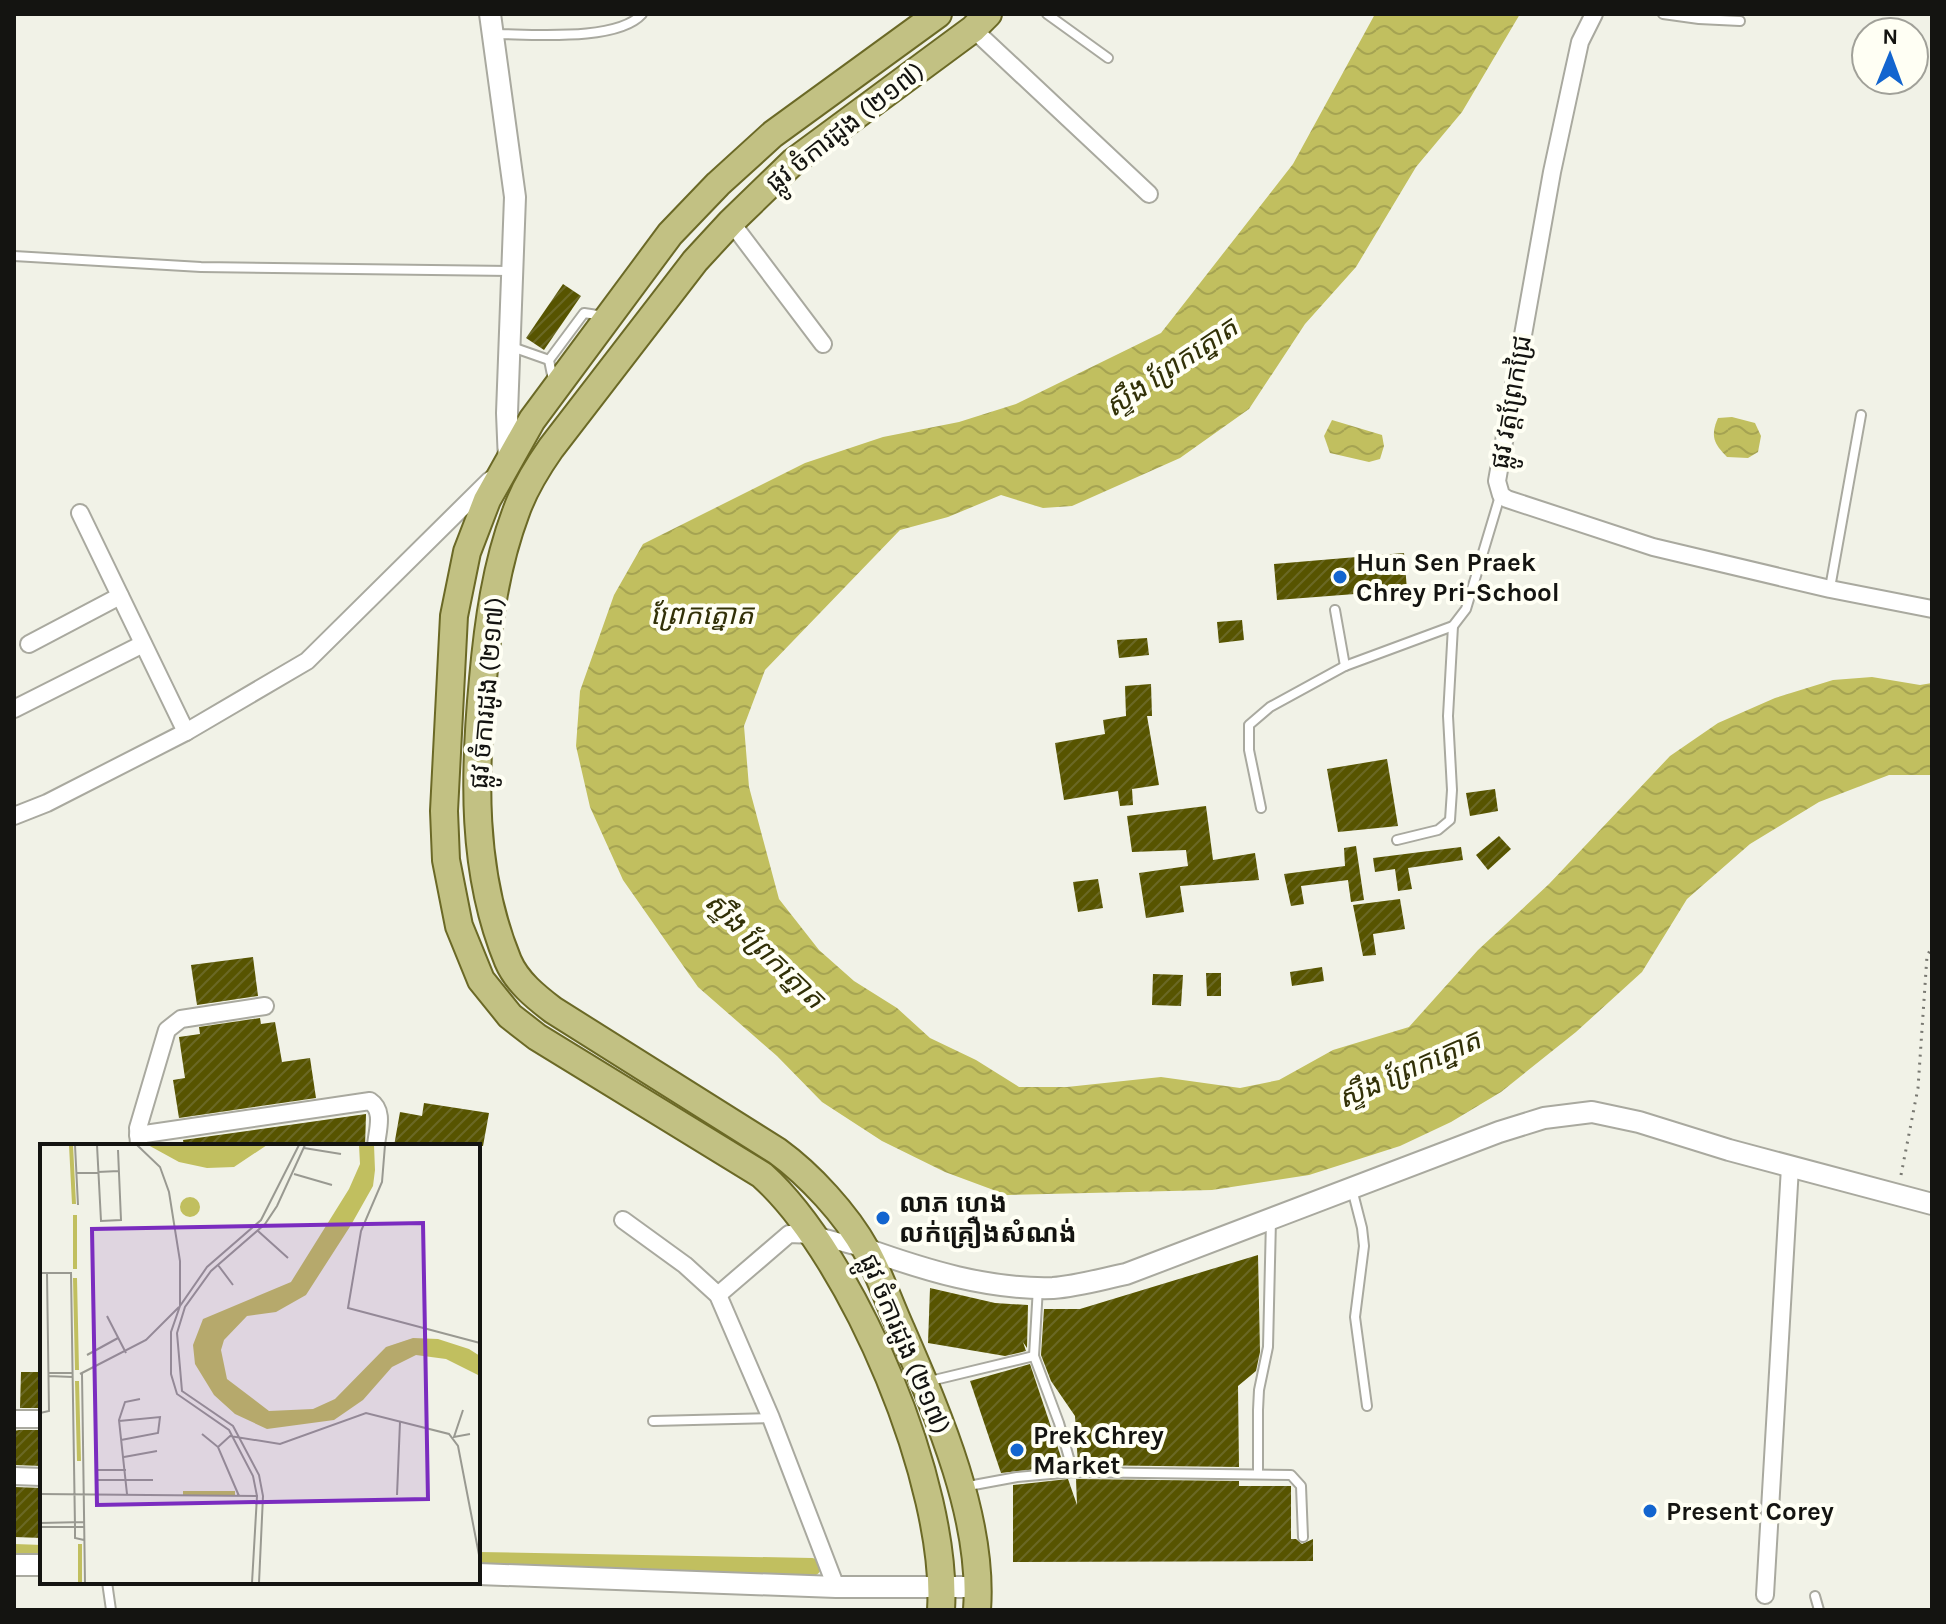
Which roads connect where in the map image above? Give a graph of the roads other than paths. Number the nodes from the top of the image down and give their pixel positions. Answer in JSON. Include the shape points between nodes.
{"nodes":[{"id":1,"x":642,"y":14,"type":"edge"},
{"id":2,"x":938,"y":14,"type":"edge"},
{"id":3,"x":1047,"y":14,"type":"edge"},
{"id":4,"x":1594,"y":14,"type":"edge"},
{"id":5,"x":1663,"y":14,"type":"edge"},
{"id":6,"x":1740,"y":21,"type":"dead end"},
{"id":7,"x":980,"y":22,"type":"edge"},
{"id":8,"x":492,"y":24,"type":"edge"},
{"id":9,"x":1108,"y":58,"type":"dead end"},
{"id":10,"x":1149,"y":194,"type":"dead end"},
{"id":11,"x":731,"y":222,"type":"junction"},
{"id":12,"x":14,"y":256,"type":"edge"},
{"id":13,"x":513,"y":271,"type":"junction"},
{"id":14,"x":609,"y":317,"type":"junction"},
{"id":15,"x":823,"y":344,"type":"dead end"},
{"id":16,"x":511,"y":347,"type":"junction"},
{"id":17,"x":549,"y":360,"type":"junction"},
{"id":18,"x":555,"y":389,"type":"junction"},
{"id":19,"x":1861,"y":415,"type":"dead end"},
{"id":20,"x":508,"y":462,"type":"junction"},
{"id":21,"x":535,"y":471,"type":"junction"},
{"id":22,"x":1501,"y":495,"type":"junction"},
{"id":23,"x":80,"y":513,"type":"dead end"},
{"id":24,"x":1830,"y":589,"type":"junction"},
{"id":25,"x":120,"y":596,"type":"junction"},
{"id":26,"x":1932,"y":609,"type":"edge"},
{"id":27,"x":1335,"y":610,"type":"dead end"},
{"id":28,"x":1453,"y":626,"type":"junction"},
{"id":29,"x":29,"y":644,"type":"dead end"},
{"id":30,"x":143,"y":644,"type":"junction"},
{"id":31,"x":1345,"y":666,"type":"junction"},
{"id":32,"x":14,"y":709,"type":"edge"},
{"id":33,"x":186,"y":732,"type":"junction"},
{"id":34,"x":447,"y":738,"type":"junction"},
{"id":35,"x":477,"y":740,"type":"junction"},
{"id":36,"x":1261,"y":808,"type":"dead end"},
{"id":37,"x":14,"y":816,"type":"edge"},
{"id":38,"x":1397,"y":840,"type":"dead end"},
{"id":39,"x":265,"y":1006,"type":"dead end"},
{"id":40,"x":139,"y":1140,"type":"edge"},
{"id":41,"x":376,"y":1144,"type":"edge"},
{"id":42,"x":1790,"y":1167,"type":"junction"},
{"id":43,"x":1352,"y":1188,"type":"junction"},
{"id":44,"x":1932,"y":1204,"type":"edge"},
{"id":45,"x":623,"y":1220,"type":"dead end"},
{"id":46,"x":1271,"y":1220,"type":"junction"},
{"id":47,"x":814,"y":1235,"type":"junction"},
{"id":48,"x":866,"y":1249,"type":"junction"},
{"id":49,"x":1038,"y":1287,"type":"junction"},
{"id":50,"x":718,"y":1295,"type":"junction"},
{"id":51,"x":1034,"y":1356,"type":"junction"},
{"id":52,"x":924,"y":1382,"type":"junction"},
{"id":53,"x":1367,"y":1406,"type":"dead end"},
{"id":54,"x":771,"y":1418,"type":"junction"},
{"id":55,"x":14,"y":1419,"type":"edge"},
{"id":56,"x":40,"y":1419,"type":"edge"},
{"id":57,"x":653,"y":1421,"type":"dead end"},
{"id":58,"x":1073,"y":1472,"type":"junction"},
{"id":59,"x":1258,"y":1473,"type":"junction"},
{"id":60,"x":14,"y":1476,"type":"edge"},
{"id":61,"x":40,"y":1477,"type":"edge"},
{"id":62,"x":960,"y":1488,"type":"junction"},
{"id":63,"x":1303,"y":1537,"type":"dead end"},
{"id":64,"x":14,"y":1565,"type":"edge"},
{"id":65,"x":40,"y":1565,"type":"edge"},
{"id":66,"x":480,"y":1574,"type":"edge"},
{"id":67,"x":107,"y":1584,"type":"edge"},
{"id":68,"x":836,"y":1587,"type":"junction"},
{"id":69,"x":1765,"y":1595,"type":"dead end"},
{"id":70,"x":1815,"y":1596,"type":"dead end"},
{"id":71,"x":978,"y":1598,"type":"edge"},
{"id":72,"x":941,"y":1599,"type":"edge"},
{"id":73,"x":111,"y":1610,"type":"edge"},
{"id":74,"x":1819,"y":1610,"type":"edge"}],
"edges":[{"from":1,"to":8,"type":"lane","via":[[636,22],[589,34]]},
{"from":2,"to":14,"type":"main road","name":"ផ្លូវ ចំការដូង (២១៧)","via":[[773,134],[718,184],[670,234]]},
{"from":3,"to":9,"type":"lane"},
{"from":4,"to":22,"type":"street","name":"ផ្លូវ វត្តព្រែកជ្រៃ","via":[[1580,42],[1552,172],[1497,481]]},
{"from":5,"to":6,"type":"lane"},
{"from":7,"to":10,"type":"street"},
{"from":7,"to":11,"type":"main road","name":"ផ្លូវ ចំការដូង (២១៧)","via":[[793,162]]},
{"from":8,"to":13,"type":"street","via":[[515,197]]},
{"from":11,"to":15,"type":"street"},
{"from":11,"to":21,"type":"main road","name":"ផ្លូវ ចំការដូង (២១៧)","via":[[695,261]]},
{"from":12,"to":13,"type":"lane","via":[[201,267]]},
{"from":13,"to":16,"type":"street"},
{"from":14,"to":17,"type":"lane","via":[[584,313]]},
{"from":14,"to":18,"type":"main road","name":"ផ្លូវ ចំការដូង (២១៧)"},
{"from":16,"to":17,"type":"lane"},
{"from":16,"to":20,"type":"street"},
{"from":17,"to":18,"type":"lane"},
{"from":18,"to":20,"type":"main road","name":"ផ្លូវ ចំការដូង (២១៧)"},
{"from":19,"to":24,"type":"lane"},
{"from":20,"to":21,"type":"street"},
{"from":20,"to":33,"type":"street","via":[[307,661]]},
{"from":20,"to":34,"type":"main road","name":"ផ្លូវ ចំការដូង (២១៧)","via":[[467,552],[454,616]]},
{"from":21,"to":35,"type":"main road","name":"ផ្លូវ ចំការដូង (២១៧)","via":[[516,511],[488,623]]},
{"from":22,"to":24,"type":"street","name":"ផ្លូវ វត្តព្រែកជ្រៃ","via":[[1653,547]]},
{"from":22,"to":28,"type":"lane","via":[[1466,609]]},
{"from":23,"to":25,"type":"street"},
{"from":24,"to":26,"type":"street","name":"ផ្លូវ វត្តព្រែកជ្រៃ"},
{"from":25,"to":29,"type":"street"},
{"from":25,"to":30,"type":"street"},
{"from":27,"to":31,"type":"lane"},
{"from":28,"to":31,"type":"lane"},
{"from":28,"to":38,"type":"lane","via":[[1450,820],[1438,830]]},
{"from":30,"to":32,"type":"street"},
{"from":30,"to":33,"type":"street"},
{"from":31,"to":36,"type":"lane","via":[[1270,707],[1249,725]]},
{"from":33,"to":37,"type":"street"},
{"from":34,"to":35,"type":"main road"},
{"from":34,"to":47,"type":"main road","name":"ផ្លូវ ចំការដូង (២១៧)","via":[[446,860],[459,926],[481,980],[510,1016],[537,1037],[762,1175]]},
{"from":35,"to":48,"type":"main road","name":"ផ្លូវ ចំការដូង (២១៧)","via":[[481,859],[509,964],[553,1010],[805,1172]]},
{"from":39,"to":40,"type":"street","via":[[181,1019],[167,1030]]},
{"from":40,"to":41,"type":"street","via":[[370,1101],[379,1113]]},
{"from":42,"to":43,"type":"street","via":[[1592,1112],[1544,1118],[1499,1132]]},
{"from":42,"to":44,"type":"street"},
{"from":42,"to":69,"type":"street"},
{"from":43,"to":46,"type":"street"},
{"from":43,"to":53,"type":"lane","via":[[1364,1246],[1355,1317]]},
{"from":45,"to":50,"type":"street"},
{"from":46,"to":49,"type":"street","via":[[1126,1274]]},
{"from":46,"to":59,"type":"lane"},
{"from":47,"to":48,"type":"street"},
{"from":47,"to":50,"type":"street","via":[[789,1234]]},
{"from":47,"to":72,"type":"main road","name":"ផ្លូវ ចំការដូង (២១៧)","via":[[863,1317],[902,1411],[940,1555]]},
{"from":48,"to":49,"type":"street","via":[[983,1282]]},
{"from":48,"to":52,"type":"main road","name":"ផ្លូវ ចំការដូង (២១៧)"},
{"from":49,"to":51,"type":"lane"},
{"from":50,"to":54,"type":"street"},
{"from":51,"to":52,"type":"lane"},
{"from":51,"to":58,"type":"lane"},
{"from":52,"to":62,"type":"main road","name":"ផ្លូវ ចំការដូង (២១៧)"},
{"from":54,"to":57,"type":"lane"},
{"from":54,"to":68,"type":"street"},
{"from":55,"to":56,"type":"street"},
{"from":58,"to":59,"type":"lane"},
{"from":58,"to":62,"type":"lane"},
{"from":59,"to":63,"type":"lane","via":[[1298,1480]]},
{"from":60,"to":61,"type":"street"},
{"from":62,"to":71,"type":"main road","name":"ផ្លូវ ចំការដូង (២១៧)","via":[[976,1553]]},
{"from":64,"to":65,"type":"street"},
{"from":66,"to":68,"type":"street"},
{"from":67,"to":73,"type":"lane"},
{"from":68,"to":72,"type":"street"},
{"from":70,"to":74,"type":"lane"},
{"from":71,"to":72,"type":"street"}]}
